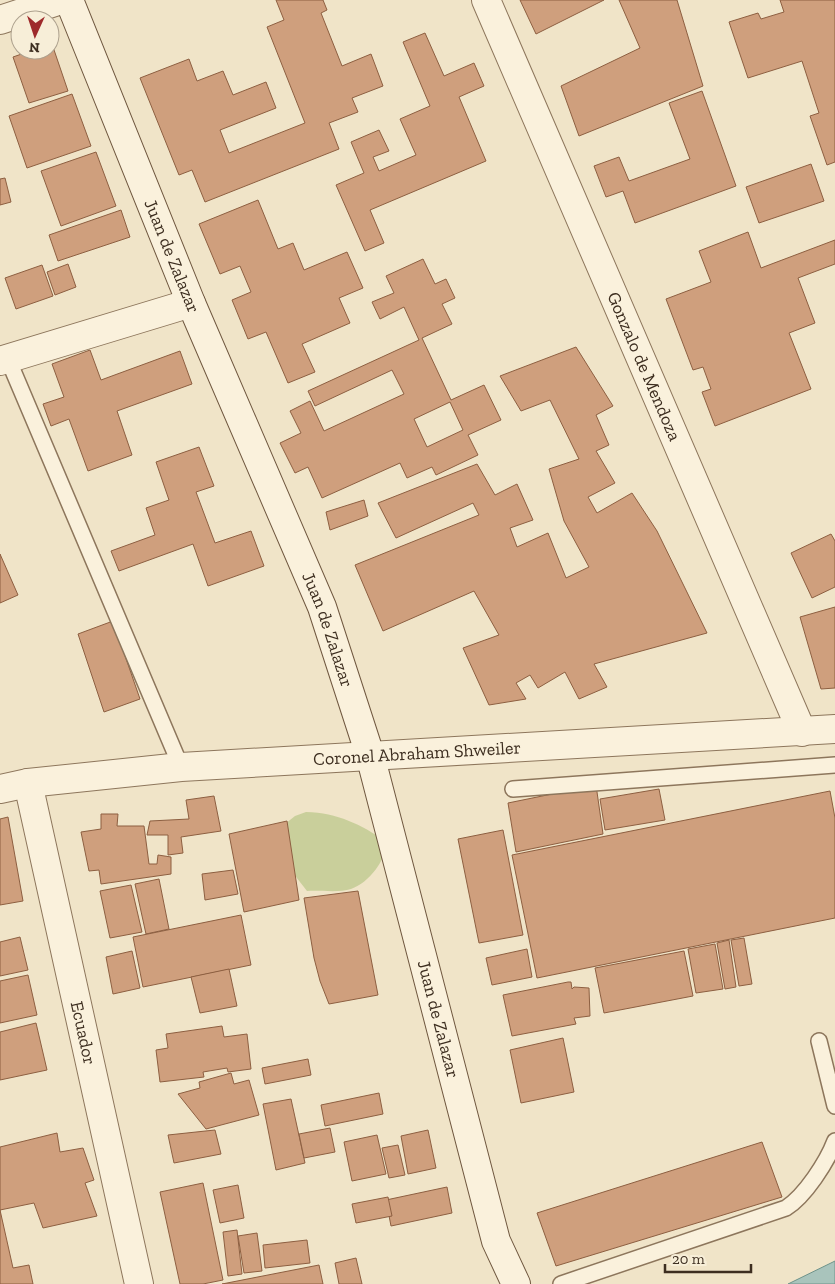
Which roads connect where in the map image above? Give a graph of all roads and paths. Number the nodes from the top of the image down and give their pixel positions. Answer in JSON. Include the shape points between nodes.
{"nodes":[{"id":1,"x":61,"y":0,"type":"edge"},
{"id":2,"x":69,"y":0,"type":"edge"},
{"id":3,"x":486,"y":0,"type":"edge"},
{"id":4,"x":0,"y":20,"type":"edge"},
{"id":5,"x":191,"y":302,"type":"junction"},
{"id":6,"x":4,"y":360,"type":"edge"},
{"id":7,"x":835,"y":729,"type":"edge"},
{"id":8,"x":802,"y":732,"type":"junction"},
{"id":9,"x":370,"y":755,"type":"junction"},
{"id":10,"x":835,"y":764,"type":"edge"},
{"id":11,"x":181,"y":768,"type":"junction"},
{"id":12,"x":28,"y":783,"type":"junction"},
{"id":13,"x":0,"y":789,"type":"edge"},
{"id":14,"x":513,"y":789,"type":"dead end"},
{"id":15,"x":819,"y":1041,"type":"dead end"},
{"id":16,"x":835,"y":1106,"type":"edge"},
{"id":17,"x":835,"y":1141,"type":"edge"},
{"id":18,"x":134,"y":1282,"type":"edge"},
{"id":19,"x":516,"y":1284,"type":"edge"},
{"id":20,"x":561,"y":1284,"type":"edge"}],
"edges":[{"from":1,"to":4,"type":"street"},
{"from":2,"to":5,"type":"street","name":"Juan de Zalazar"},
{"from":3,"to":8,"type":"street","name":"Gonzalo de Mendoza"},
{"from":5,"to":6,"type":"street"},
{"from":5,"to":9,"type":"street","name":"Juan de Zalazar","via":[[322,607]]},
{"from":6,"to":11,"type":"lane"},
{"from":7,"to":8,"type":"street","name":"Coronel Abraham Shweiler"},
{"from":8,"to":9,"type":"street","name":"Coronel Abraham Shweiler"},
{"from":9,"to":11,"type":"street","name":"Coronel Abraham Shweiler"},
{"from":9,"to":19,"type":"street","name":"Juan de Zalazar","via":[[496,1240]]},
{"from":10,"to":14,"type":"lane"},
{"from":11,"to":12,"type":"street","name":"Coronel Abraham Shweiler"},
{"from":12,"to":13,"type":"street","name":"Coronel Abraham Shweiler"},
{"from":12,"to":18,"type":"street","name":"Ecuador"},
{"from":15,"to":16,"type":"lane"},
{"from":17,"to":20,"type":"lane","via":[[822,1167],[794,1203],[786,1208]]}]}
